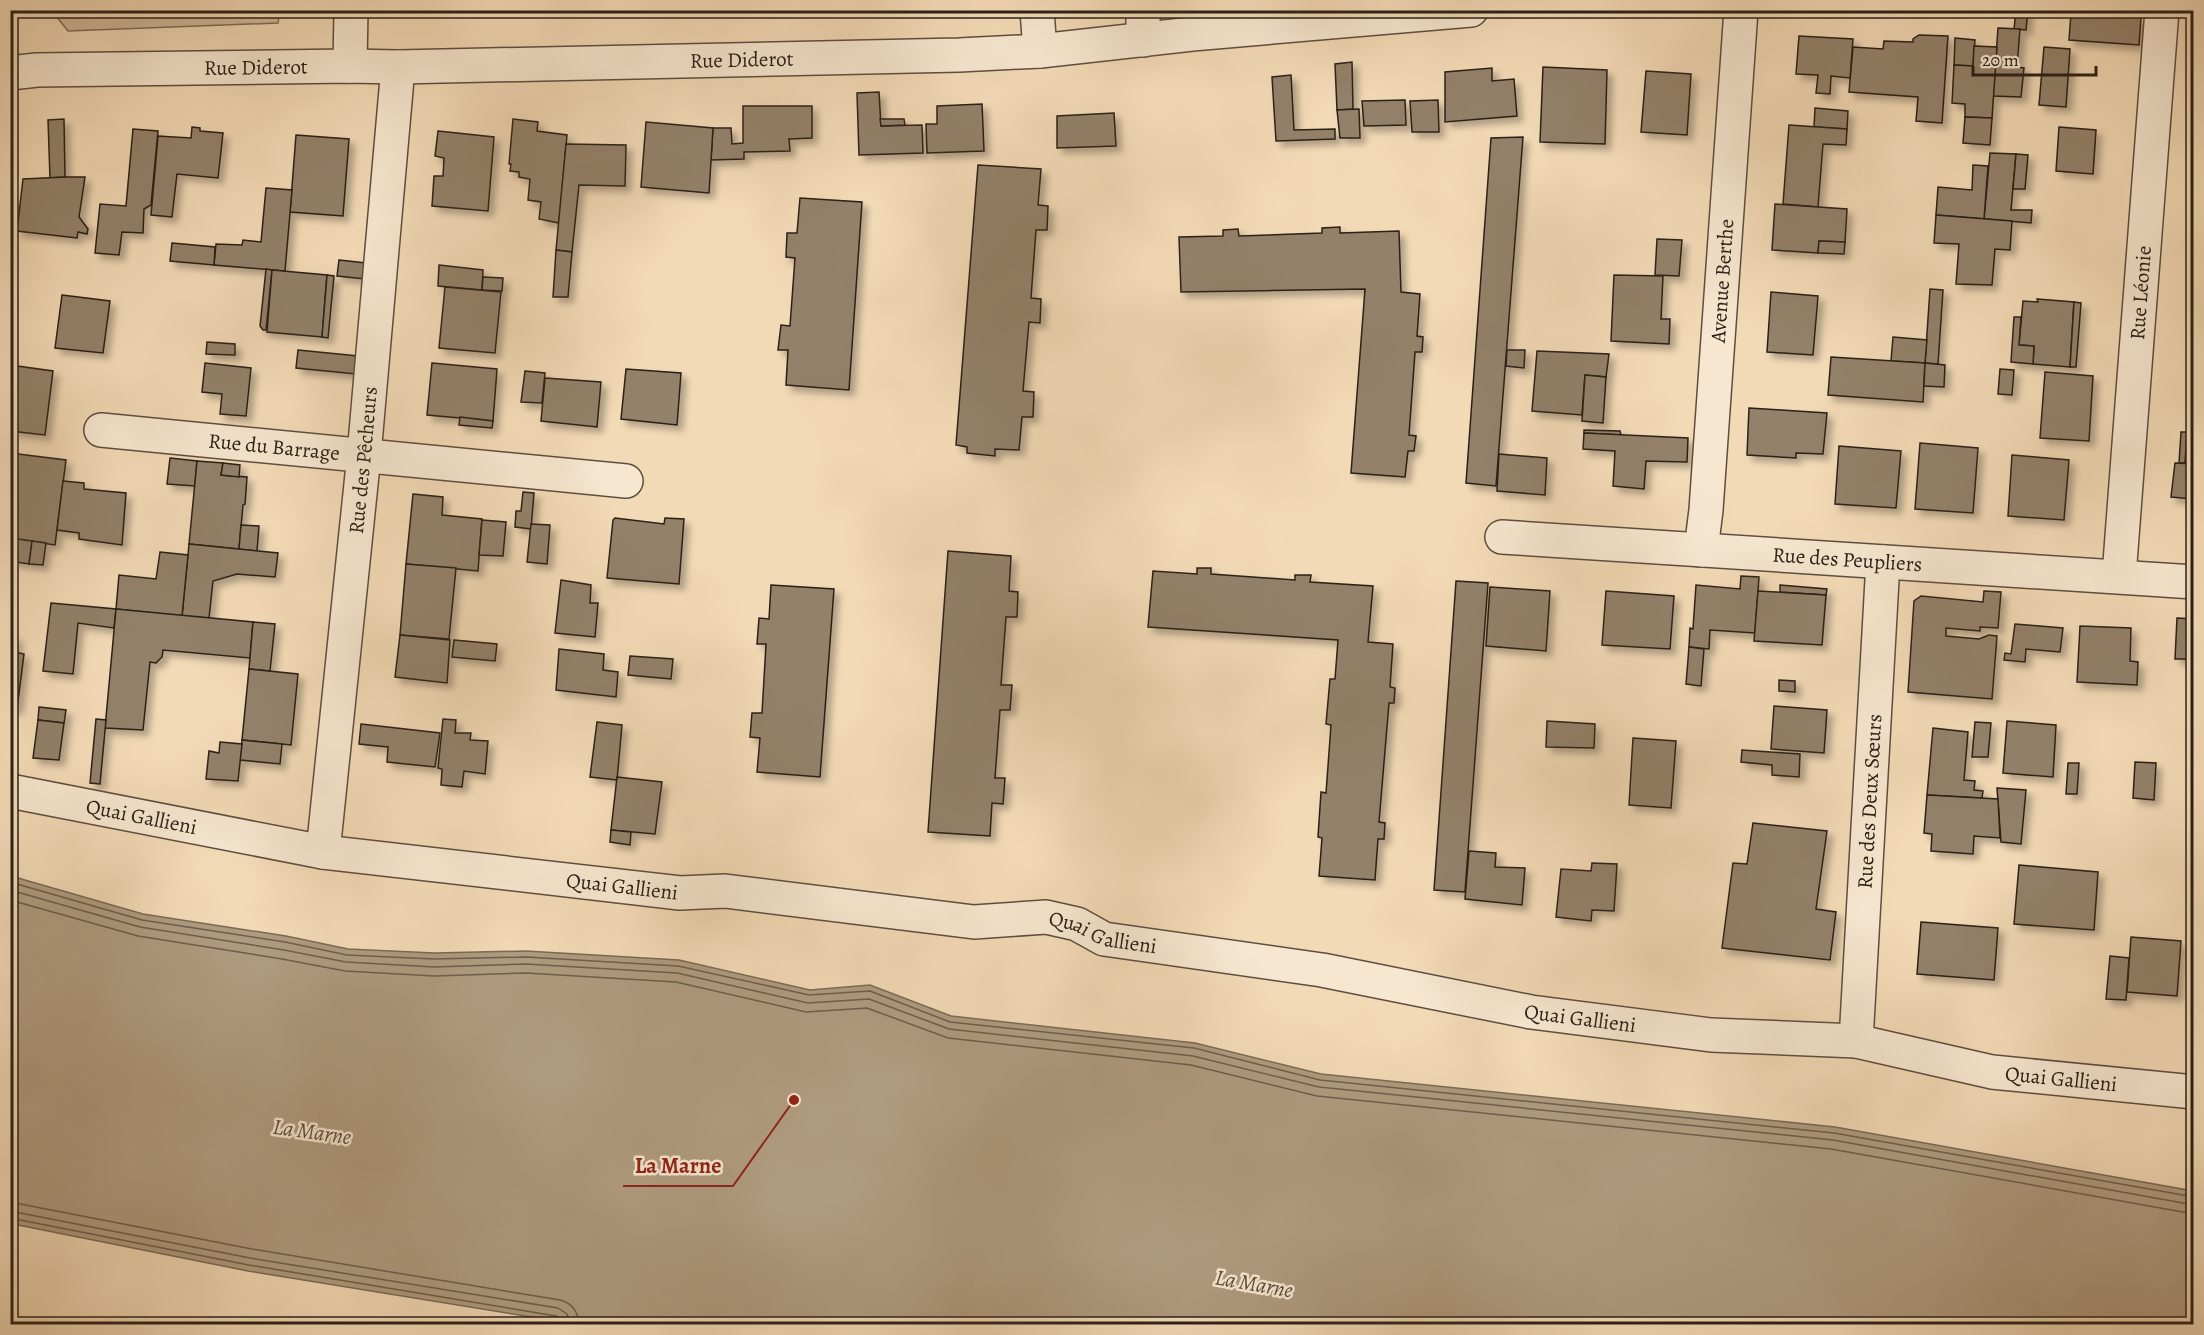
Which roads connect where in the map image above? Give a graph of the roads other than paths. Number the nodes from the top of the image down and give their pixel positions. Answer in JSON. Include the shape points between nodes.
{"nodes":[{"id":1,"x":351,"y":10,"type":"edge"},
{"id":2,"x":1037,"y":10,"type":"edge"},
{"id":3,"x":1471,"y":10,"type":"edge"},
{"id":4,"x":1740,"y":10,"type":"edge"},
{"id":5,"x":2162,"y":10,"type":"edge"},
{"id":6,"x":1347,"y":16,"type":"edge"},
{"id":7,"x":1143,"y":25,"type":"edge"},
{"id":8,"x":1040,"y":51,"type":"junction"},
{"id":9,"x":350,"y":66,"type":"junction"},
{"id":10,"x":398,"y":68,"type":"junction"},
{"id":11,"x":10,"y":73,"type":"edge"},
{"id":12,"x":101,"y":430,"type":"dead end"},
{"id":13,"x":364,"y":455,"type":"junction"},
{"id":14,"x":626,"y":481,"type":"dead end"},
{"id":15,"x":1502,"y":537,"type":"dead end"},
{"id":16,"x":1701,"y":550,"type":"junction"},
{"id":17,"x":1883,"y":562,"type":"junction"},
{"id":18,"x":2119,"y":576,"type":"junction"},
{"id":19,"x":2193,"y":582,"type":"edge"},
{"id":20,"x":10,"y":791,"type":"edge"},
{"id":21,"x":323,"y":852,"type":"junction"},
{"id":22,"x":1856,"y":1041,"type":"junction"},
{"id":23,"x":2193,"y":1092,"type":"edge"}],
"edges":[{"from":1,"to":9,"type":"street"},
{"from":2,"to":8,"type":"street"},
{"from":3,"to":6,"type":"street","name":"Rue Diderot"},
{"from":4,"to":16,"type":"street","name":"Avenue Berthe"},
{"from":5,"to":18,"type":"street","name":"Rue Léonie"},
{"from":6,"to":7,"type":"street","name":"Rue Diderot"},
{"from":7,"to":8,"type":"street","name":"Rue Diderot"},
{"from":8,"to":10,"type":"street","name":"Rue Diderot"},
{"from":9,"to":10,"type":"street","name":"Rue Diderot"},
{"from":9,"to":11,"type":"street","name":"Rue Diderot"},
{"from":10,"to":13,"type":"street","name":"Rue des Pêcheurs"},
{"from":12,"to":13,"type":"street","name":"Rue du Barrage"},
{"from":13,"to":14,"type":"street","name":"Rue du Barrage"},
{"from":13,"to":21,"type":"street","name":"Rue des Pêcheurs"},
{"from":15,"to":16,"type":"street","name":"Rue des Peupliers"},
{"from":16,"to":17,"type":"street","name":"Rue des Peupliers"},
{"from":17,"to":18,"type":"street","name":"Rue des Peupliers"},
{"from":17,"to":22,"type":"street","name":"Rue des Deux Sœurs"},
{"from":18,"to":19,"type":"street","name":"Rue des Peupliers"},
{"from":20,"to":21,"type":"street","name":"Quai Gallieni"},
{"from":21,"to":22,"type":"street","name":"Quai Gallieni","via":[[680,893],[725,891],[974,922],[1046,917],[1077,924],[1104,939],[1322,970],[1531,1012],[1711,1035]]},
{"from":22,"to":23,"type":"street","name":"Quai Gallieni","via":[[1992,1072]]}]}
